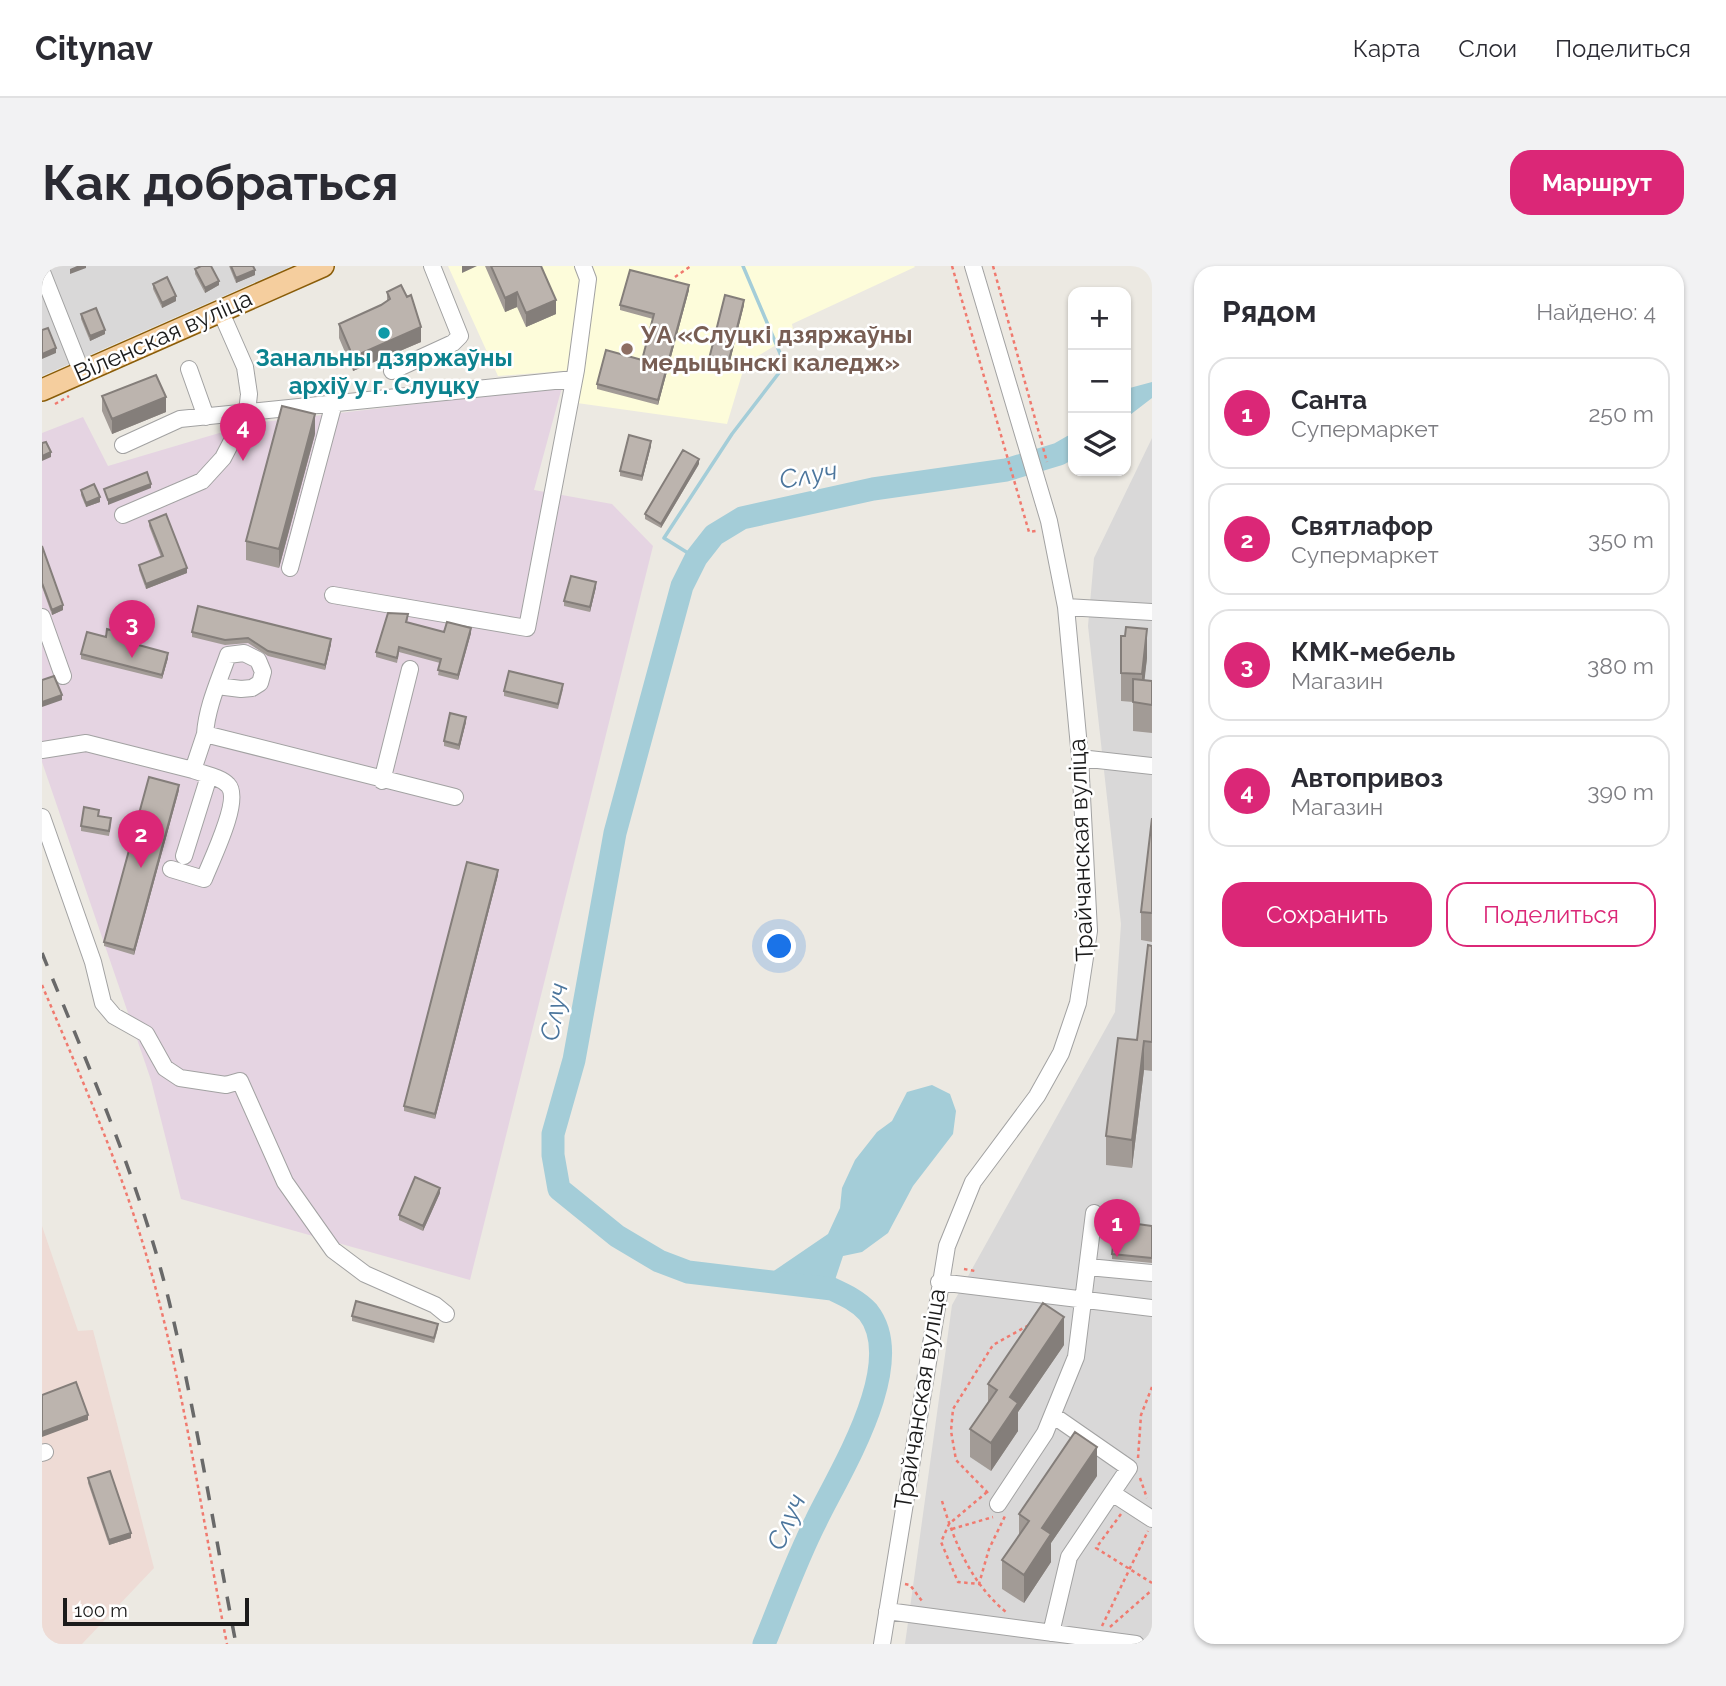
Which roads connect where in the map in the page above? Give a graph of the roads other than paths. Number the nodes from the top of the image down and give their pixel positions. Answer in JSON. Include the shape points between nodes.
{"nodes":[{"id":1,"x":323,"y":266,"type":"edge"},
{"id":2,"x":432,"y":266,"type":"edge"},
{"id":3,"x":583,"y":266,"type":"edge"},
{"id":4,"x":973,"y":266,"type":"edge"},
{"id":5,"x":42,"y":272,"type":"edge"},
{"id":6,"x":220,"y":310,"type":"junction"},
{"id":7,"x":189,"y":369,"type":"dead end"},
{"id":8,"x":392,"y":371,"type":"dead end"},
{"id":9,"x":82,"y":373,"type":"junction"},
{"id":10,"x":574,"y":379,"type":"junction"},
{"id":11,"x":42,"y":390,"type":"edge"},
{"id":12,"x":334,"y":404,"type":"junction"},
{"id":13,"x":247,"y":412,"type":"junction"},
{"id":14,"x":206,"y":416,"type":"junction"},
{"id":15,"x":123,"y":445,"type":"dead end"},
{"id":16,"x":123,"y":515,"type":"dead end"},
{"id":17,"x":290,"y":568,"type":"dead end"},
{"id":18,"x":332,"y":595,"type":"dead end"},
{"id":19,"x":1066,"y":607,"type":"junction"},
{"id":20,"x":1152,"y":612,"type":"edge"},
{"id":21,"x":42,"y":617,"type":"edge"},
{"id":22,"x":410,"y":669,"type":"dead end"},
{"id":23,"x":63,"y":676,"type":"dead end"},
{"id":24,"x":217,"y":687,"type":"dead end"},
{"id":25,"x":205,"y":734,"type":"junction"},
{"id":26,"x":42,"y":750,"type":"edge"},
{"id":27,"x":1080,"y":758,"type":"junction"},
{"id":28,"x":1152,"y":766,"type":"edge"},
{"id":29,"x":193,"y":770,"type":"junction"},
{"id":30,"x":209,"y":776,"type":"junction"},
{"id":31,"x":382,"y":781,"type":"junction"},
{"id":32,"x":455,"y":797,"type":"dead end"},
{"id":33,"x":42,"y":817,"type":"edge"},
{"id":34,"x":184,"y":856,"type":"dead end"},
{"id":35,"x":171,"y":869,"type":"dead end"},
{"id":36,"x":1094,"y":1213,"type":"dead end"},
{"id":37,"x":1088,"y":1267,"type":"junction"},
{"id":38,"x":1152,"y":1273,"type":"edge"},
{"id":39,"x":939,"y":1282,"type":"junction"},
{"id":40,"x":1085,"y":1300,"type":"junction"},
{"id":41,"x":1152,"y":1308,"type":"edge"},
{"id":42,"x":446,"y":1314,"type":"dead end"},
{"id":43,"x":1054,"y":1416,"type":"junction"},
{"id":44,"x":1112,"y":1493,"type":"junction"},
{"id":45,"x":992,"y":1498,"type":"road end"},
{"id":46,"x":1152,"y":1520,"type":"edge"},
{"id":47,"x":887,"y":1611,"type":"junction"},
{"id":48,"x":1051,"y":1633,"type":"junction"},
{"id":49,"x":882,"y":1644,"type":"edge"},
{"id":50,"x":1136,"y":1644,"type":"edge"}],
"edges":[{"from":1,"to":6,"type":"main road","name":"Віленская вуліца"},
{"from":2,"to":8,"type":"street","via":[[460,335],[453,343]]},
{"from":3,"to":10,"type":"street","via":[[588,279]]},
{"from":4,"to":19,"type":"street","name":"Трайчанская вуліца","via":[[1021,398]]},
{"from":5,"to":9,"type":"street"},
{"from":6,"to":9,"type":"main road","name":"Віленская вуліца"},
{"from":6,"to":13,"type":"street","via":[[245,367]]},
{"from":7,"to":14,"type":"street"},
{"from":9,"to":11,"type":"main road","name":"Віленская вуліца"},
{"from":10,"to":12,"type":"street"},
{"from":10,"to":18,"type":"street","via":[[527,628]]},
{"from":12,"to":13,"type":"street"},
{"from":12,"to":17,"type":"street"},
{"from":13,"to":14,"type":"street"},
{"from":13,"to":16,"type":"street","via":[[223,458],[202,481]]},
{"from":14,"to":15,"type":"street","via":[[180,419]]},
{"from":19,"to":20,"type":"street"},
{"from":19,"to":27,"type":"street","name":"Трайчанская вуліца"},
{"from":21,"to":23,"type":"street"},
{"from":22,"to":31,"type":"street"},
{"from":24,"to":25,"type":"street"},
{"from":25,"to":29,"type":"street"},
{"from":25,"to":31,"type":"street"},
{"from":26,"to":29,"type":"street","via":[[86,743]]},
{"from":27,"to":28,"type":"street"},
{"from":27,"to":39,"type":"street","name":"Трайчанская вуліца","via":[[1089,931],[1079,1003],[1051,1073],[968,1193],[947,1246]]},
{"from":29,"to":30,"type":"street"},
{"from":30,"to":34,"type":"street"},
{"from":30,"to":35,"type":"street","via":[[228,784],[233,793],[230,814],[204,878]]},
{"from":31,"to":32,"type":"street"},
{"from":33,"to":42,"type":"street","via":[[103,1003],[114,1016],[146,1034],[165,1068],[180,1078],[226,1085],[240,1081],[285,1182],[332,1250],[365,1274]]},
{"from":36,"to":37,"type":"street"},
{"from":37,"to":38,"type":"street"},
{"from":37,"to":40,"type":"street"},
{"from":39,"to":40,"type":"street"},
{"from":39,"to":47,"type":"street","name":"Трайчанская вуліца"},
{"from":40,"to":41,"type":"street"},
{"from":40,"to":43,"type":"street","via":[[1076,1357]]},
{"from":43,"to":44,"type":"street","via":[[1129,1468]]},
{"from":43,"to":45,"type":"street"},
{"from":44,"to":46,"type":"street"},
{"from":44,"to":48,"type":"street","via":[[1069,1557]]},
{"from":47,"to":48,"type":"street"},
{"from":47,"to":49,"type":"street","name":"Трайчанская вуліца"},
{"from":48,"to":50,"type":"street","via":[[1101,1632]]}]}
